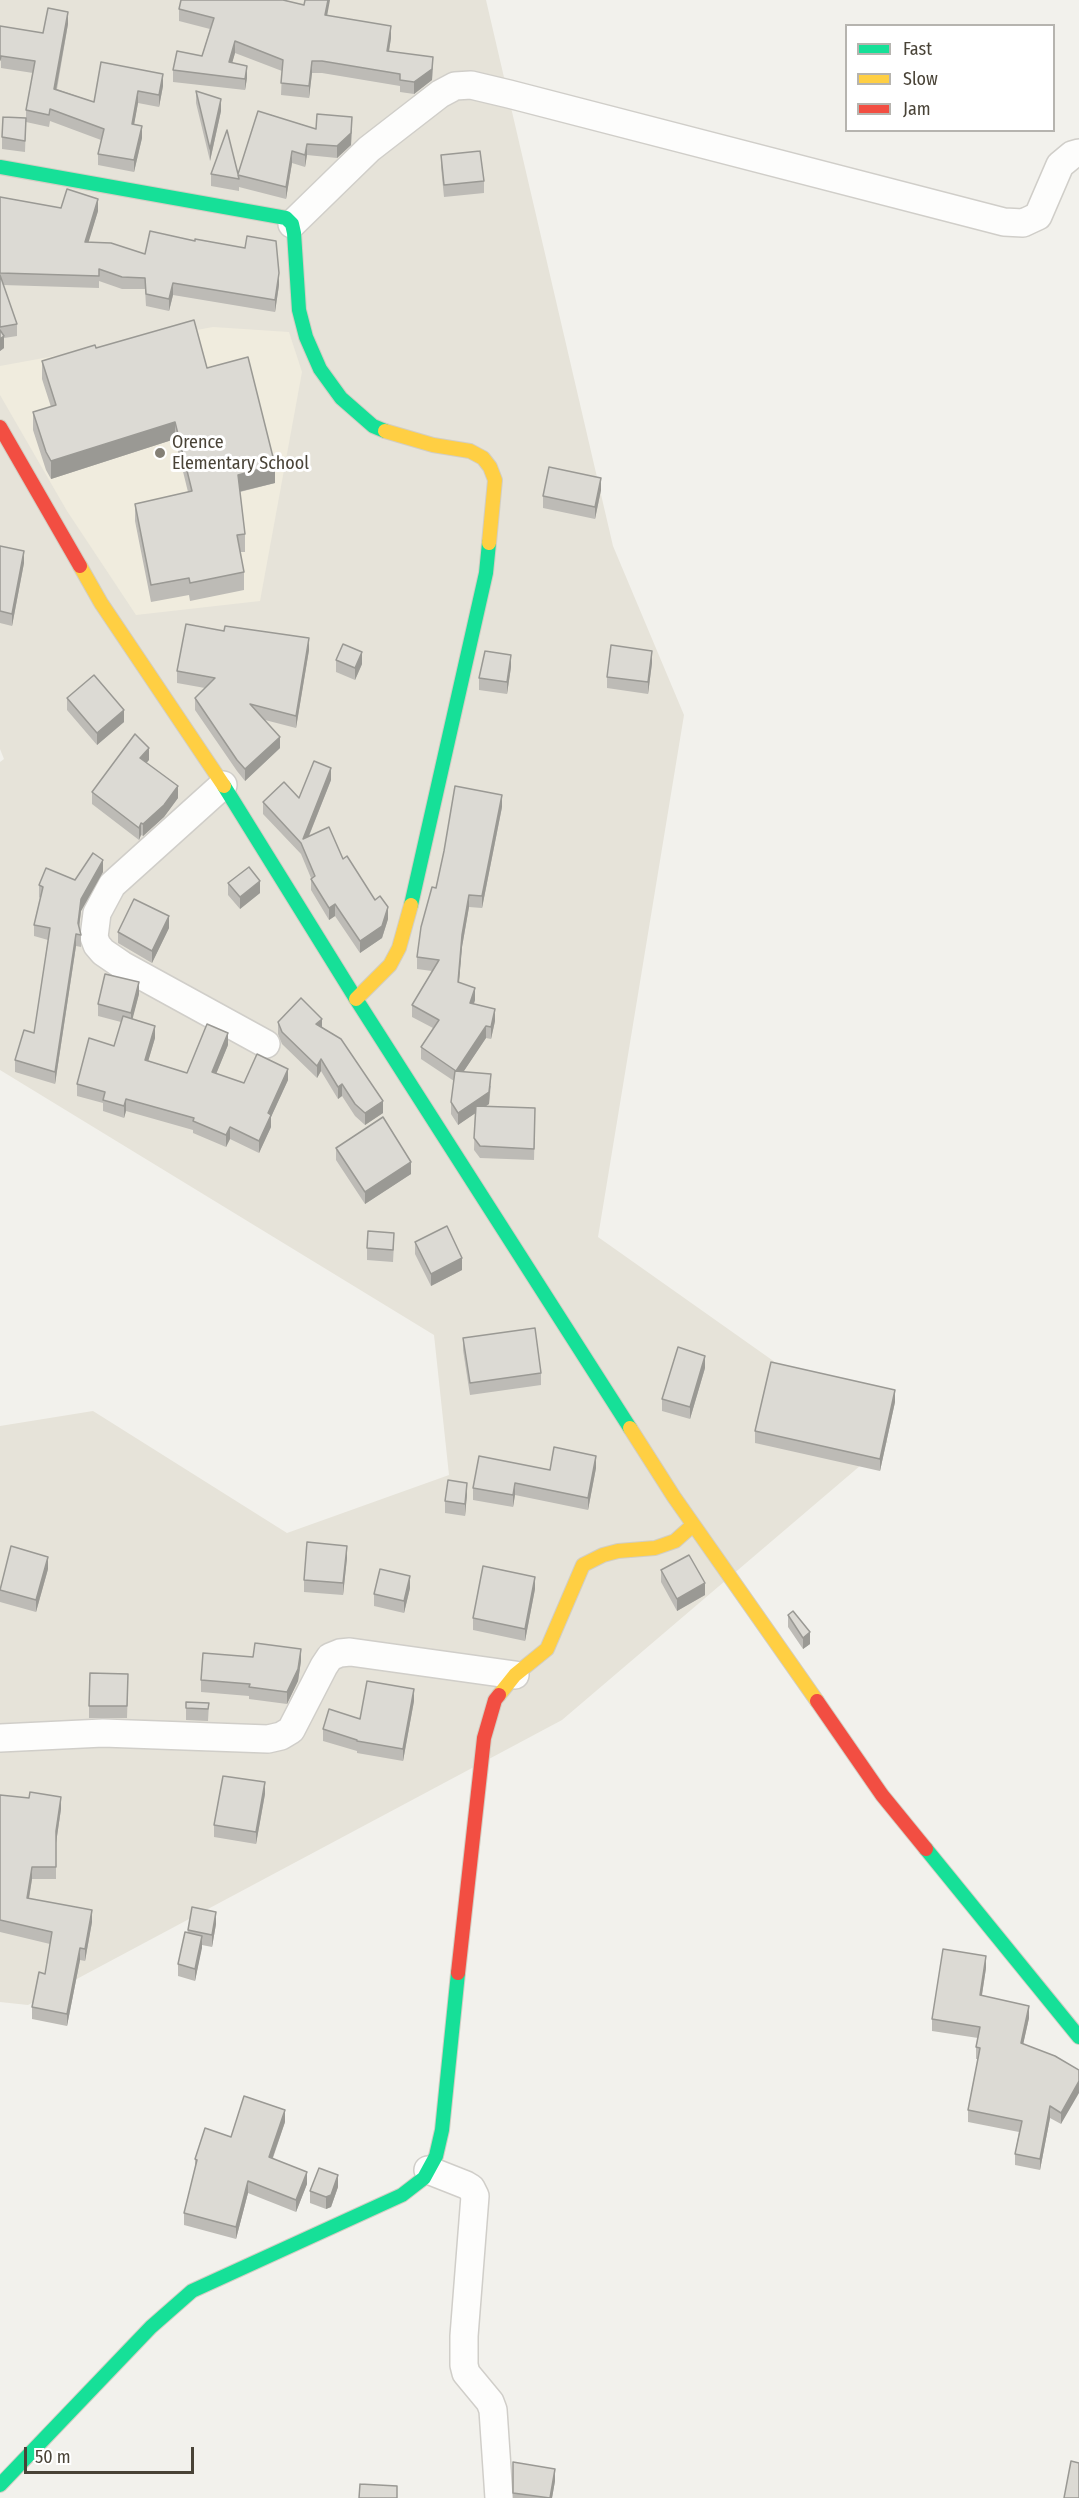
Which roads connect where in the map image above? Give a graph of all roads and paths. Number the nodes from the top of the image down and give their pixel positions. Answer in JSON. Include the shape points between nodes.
{"nodes":[{"id":1,"x":1079,"y":153,"type":"edge"},
{"id":2,"x":0,"y":167,"type":"edge"},
{"id":3,"x":292,"y":224,"type":"junction"},
{"id":4,"x":0,"y":427,"type":"edge"},
{"id":5,"x":223,"y":785,"type":"junction"},
{"id":6,"x":356,"y":999,"type":"junction"},
{"id":7,"x":266,"y":1044,"type":"dead end"},
{"id":8,"x":693,"y":1525,"type":"junction"},
{"id":9,"x":515,"y":1675,"type":"junction"},
{"id":10,"x":0,"y":1738,"type":"edge"},
{"id":11,"x":1079,"y":2037,"type":"edge"},
{"id":12,"x":428,"y":2170,"type":"junction"},
{"id":13,"x":0,"y":2485,"type":"edge"},
{"id":14,"x":499,"y":2498,"type":"edge"}],
"edges":[{"from":1,"to":3,"type":"street","via":[[1060,165],[1038,216],[1023,223],[1004,222],[509,94],[471,85],[455,86],[369,149]]},
{"from":2,"to":3,"type":"street","via":[[274,214]]},
{"from":3,"to":6,"type":"street","via":[[299,310],[306,337],[320,369],[341,398],[373,426],[433,446],[470,451],[483,458],[495,480],[486,573],[411,904],[390,965]]},
{"from":4,"to":5,"type":"street","via":[[101,603]]},
{"from":5,"to":6,"type":"street"},
{"from":5,"to":7,"type":"street","via":[[112,885],[97,912],[94,937],[103,952],[122,965]]},
{"from":6,"to":8,"type":"street"},
{"from":8,"to":9,"type":"street","via":[[675,1541],[655,1548],[618,1551],[584,1565],[547,1649]]},
{"from":8,"to":11,"type":"street","via":[[882,1795]]},
{"from":9,"to":10,"type":"street","via":[[340,1653],[324,1666],[291,1730],[281,1736],[268,1739],[103,1733]]},
{"from":9,"to":12,"type":"street","via":[[495,1700],[484,1738],[442,2130]]},
{"from":12,"to":13,"type":"street","via":[[402,2195],[192,2291],[151,2327]]},
{"from":12,"to":14,"type":"street","via":[[466,2185],[475,2196],[464,2365],[493,2410]]}]}
